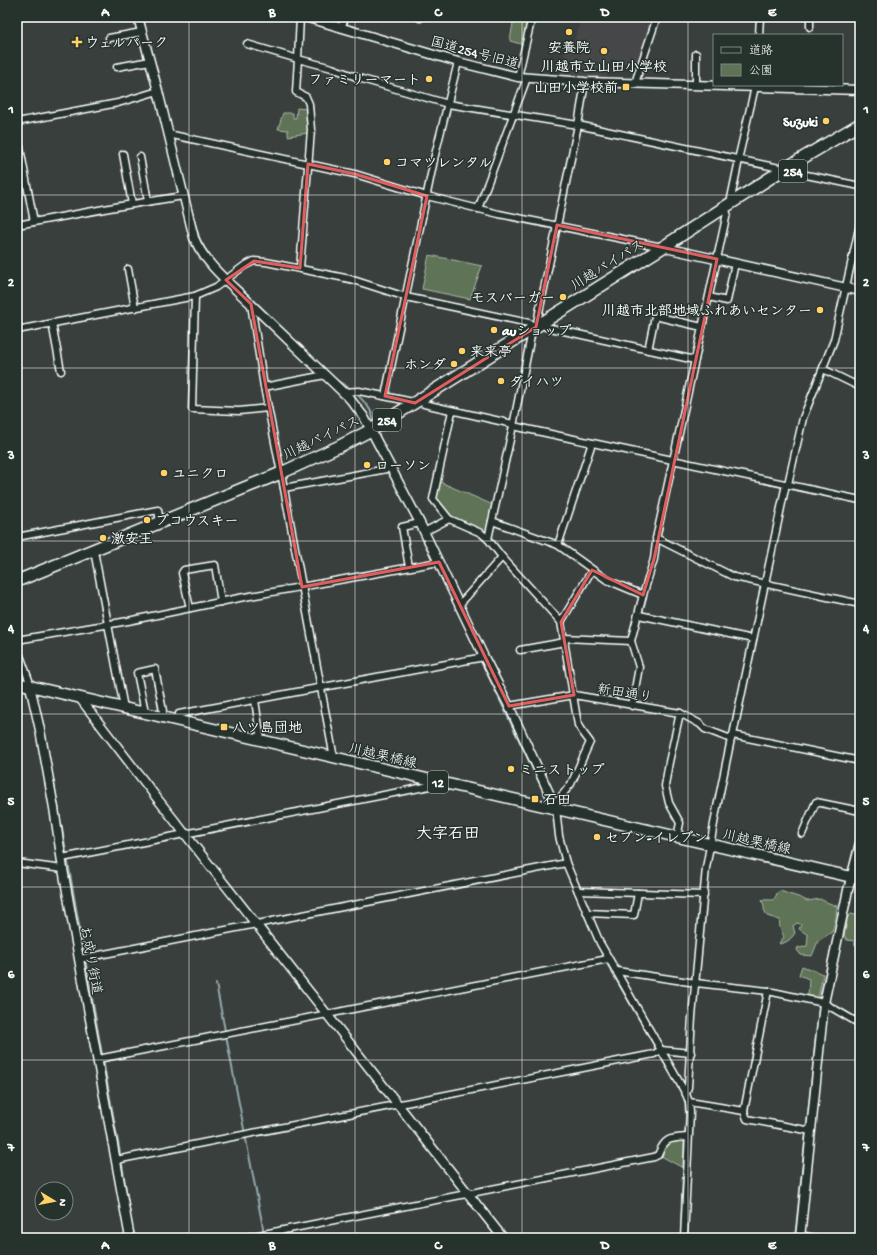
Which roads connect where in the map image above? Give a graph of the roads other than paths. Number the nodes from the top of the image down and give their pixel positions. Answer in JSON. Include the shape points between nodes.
{"nodes":[{"id":1,"x":138,"y":17,"type":"edge"},
{"id":2,"x":300,"y":17,"type":"edge"},
{"id":3,"x":305,"y":17,"type":"edge"},
{"id":4,"x":346,"y":17,"type":"edge"},
{"id":5,"x":532,"y":17,"type":"edge"},
{"id":6,"x":657,"y":17,"type":"edge"},
{"id":7,"x":760,"y":17,"type":"edge"},
{"id":8,"x":810,"y":17,"type":"edge"},
{"id":9,"x":341,"y":27,"type":"junction"},
{"id":10,"x":810,"y":27,"type":"dead end"},
{"id":11,"x":142,"y":32,"type":"junction"},
{"id":12,"x":759,"y":34,"type":"edge"},
{"id":13,"x":109,"y":38,"type":"dead end"},
{"id":14,"x":247,"y":44,"type":"dead end"},
{"id":15,"x":696,"y":54,"type":"dead end"},
{"id":16,"x":298,"y":58,"type":"junction"},
{"id":17,"x":150,"y":61,"type":"junction"},
{"id":18,"x":458,"y":62,"type":"junction"},
{"id":19,"x":117,"y":67,"type":"dead end"},
{"id":20,"x":518,"y":77,"type":"junction"},
{"id":21,"x":527,"y":78,"type":"junction"},
{"id":22,"x":586,"y":82,"type":"junction"},
{"id":23,"x":636,"y":83,"type":"junction"},
{"id":24,"x":696,"y":85,"type":"junction"},
{"id":25,"x":713,"y":85,"type":"edge"},
{"id":26,"x":756,"y":86,"type":"edge"},
{"id":27,"x":860,"y":90,"type":"edge"},
{"id":28,"x":158,"y":91,"type":"junction"},
{"id":29,"x":448,"y":104,"type":"junction"},
{"id":30,"x":514,"y":114,"type":"junction"},
{"id":31,"x":17,"y":122,"type":"edge"},
{"id":32,"x":860,"y":124,"type":"edge"},
{"id":33,"x":578,"y":125,"type":"junction"},
{"id":34,"x":17,"y":132,"type":"edge"},
{"id":35,"x":860,"y":132,"type":"edge"},
{"id":36,"x":168,"y":134,"type":"junction"},
{"id":37,"x":123,"y":154,"type":"dead end"},
{"id":38,"x":140,"y":157,"type":"dead end"},
{"id":39,"x":739,"y":160,"type":"junction"},
{"id":40,"x":308,"y":164,"type":"junction"},
{"id":41,"x":788,"y":171,"type":"junction"},
{"id":42,"x":860,"y":186,"type":"edge"},
{"id":43,"x":183,"y":196,"type":"junction"},
{"id":44,"x":427,"y":196,"type":"junction"},
{"id":45,"x":148,"y":201,"type":"junction"},
{"id":46,"x":132,"y":204,"type":"junction"},
{"id":47,"x":728,"y":208,"type":"junction"},
{"id":48,"x":478,"y":209,"type":"junction"},
{"id":49,"x":34,"y":222,"type":"junction"},
{"id":50,"x":860,"y":224,"type":"edge"},
{"id":51,"x":17,"y":225,"type":"edge"},
{"id":52,"x":557,"y":225,"type":"junction"},
{"id":53,"x":666,"y":248,"type":"junction"},
{"id":54,"x":717,"y":259,"type":"junction"},
{"id":55,"x":735,"y":263,"type":"junction"},
{"id":56,"x":300,"y":268,"type":"junction"},
{"id":57,"x":128,"y":269,"type":"dead end"},
{"id":58,"x":226,"y":280,"type":"junction"},
{"id":59,"x":846,"y":287,"type":"junction"},
{"id":60,"x":860,"y":291,"type":"edge"},
{"id":61,"x":195,"y":296,"type":"junction"},
{"id":62,"x":406,"y":297,"type":"junction"},
{"id":63,"x":709,"y":297,"type":"junction"},
{"id":64,"x":251,"y":304,"type":"junction"},
{"id":65,"x":135,"y":308,"type":"junction"},
{"id":66,"x":52,"y":323,"type":"junction"},
{"id":67,"x":702,"y":327,"type":"junction"},
{"id":68,"x":17,"y":330,"type":"edge"},
{"id":69,"x":538,"y":330,"type":"junction"},
{"id":70,"x":648,"y":350,"type":"junction"},
{"id":71,"x":695,"y":360,"type":"junction"},
{"id":72,"x":823,"y":369,"type":"junction"},
{"id":73,"x":61,"y":371,"type":"dead end"},
{"id":74,"x":325,"y":375,"type":"junction"},
{"id":75,"x":264,"y":387,"type":"junction"},
{"id":76,"x":860,"y":387,"type":"edge"},
{"id":77,"x":342,"y":392,"type":"junction"},
{"id":78,"x":384,"y":396,"type":"junction"},
{"id":79,"x":420,"y":403,"type":"junction"},
{"id":80,"x":268,"y":408,"type":"junction"},
{"id":81,"x":452,"y":410,"type":"junction"},
{"id":82,"x":513,"y":425,"type":"junction"},
{"id":83,"x":372,"y":432,"type":"junction"},
{"id":84,"x":592,"y":443,"type":"junction"},
{"id":85,"x":673,"y":460,"type":"junction"},
{"id":86,"x":392,"y":468,"type":"junction"},
{"id":87,"x":282,"y":480,"type":"junction"},
{"id":88,"x":787,"y":484,"type":"junction"},
{"id":89,"x":860,"y":500,"type":"edge"},
{"id":90,"x":449,"y":519,"type":"junction"},
{"id":91,"x":492,"y":521,"type":"junction"},
{"id":92,"x":160,"y":522,"type":"junction"},
{"id":93,"x":420,"y":523,"type":"junction"},
{"id":94,"x":424,"y":532,"type":"junction"},
{"id":95,"x":17,"y":537,"type":"edge"},
{"id":96,"x":656,"y":538,"type":"junction"},
{"id":97,"x":488,"y":539,"type":"junction"},
{"id":98,"x":558,"y":545,"type":"junction"},
{"id":99,"x":95,"y":556,"type":"junction"},
{"id":100,"x":502,"y":557,"type":"junction"},
{"id":101,"x":438,"y":562,"type":"junction"},
{"id":102,"x":410,"y":567,"type":"junction"},
{"id":103,"x":592,"y":570,"type":"junction"},
{"id":104,"x":17,"y":581,"type":"edge"},
{"id":105,"x":765,"y":584,"type":"junction"},
{"id":106,"x":302,"y":587,"type":"junction"},
{"id":107,"x":17,"y":588,"type":"edge"},
{"id":108,"x":643,"y":595,"type":"junction"},
{"id":109,"x":221,"y":602,"type":"junction"},
{"id":110,"x":860,"y":604,"type":"edge"},
{"id":111,"x":459,"y":605,"type":"junction"},
{"id":112,"x":190,"y":608,"type":"junction"},
{"id":113,"x":639,"y":614,"type":"junction"},
{"id":114,"x":561,"y":622,"type":"junction"},
{"id":115,"x":109,"y":623,"type":"junction"},
{"id":116,"x":753,"y":639,"type":"junction"},
{"id":117,"x":17,"y":640,"type":"edge"},
{"id":118,"x":564,"y":640,"type":"junction"},
{"id":119,"x":631,"y":641,"type":"junction"},
{"id":120,"x":17,"y":647,"type":"edge"},
{"id":121,"x":520,"y":650,"type":"dead end"},
{"id":122,"x":484,"y":657,"type":"junction"},
{"id":123,"x":17,"y":683,"type":"edge"},
{"id":124,"x":30,"y":686,"type":"junction"},
{"id":125,"x":320,"y":688,"type":"junction"},
{"id":126,"x":574,"y":695,"type":"junction"},
{"id":127,"x":80,"y":697,"type":"junction"},
{"id":128,"x":255,"y":700,"type":"junction"},
{"id":129,"x":509,"y":706,"type":"junction"},
{"id":130,"x":632,"y":706,"type":"junction"},
{"id":131,"x":124,"y":708,"type":"junction"},
{"id":132,"x":143,"y":712,"type":"junction"},
{"id":133,"x":680,"y":713,"type":"junction"},
{"id":134,"x":162,"y":717,"type":"junction"},
{"id":135,"x":178,"y":721,"type":"junction"},
{"id":136,"x":732,"y":737,"type":"junction"},
{"id":137,"x":261,"y":741,"type":"junction"},
{"id":138,"x":334,"y":758,"type":"junction"},
{"id":139,"x":860,"y":761,"type":"edge"},
{"id":140,"x":444,"y":784,"type":"junction"},
{"id":141,"x":555,"y":806,"type":"junction"},
{"id":142,"x":860,"y":811,"type":"edge"},
{"id":143,"x":187,"y":834,"type":"junction"},
{"id":144,"x":802,"y":834,"type":"dead end"},
{"id":145,"x":677,"y":837,"type":"junction"},
{"id":146,"x":710,"y":844,"type":"junction"},
{"id":147,"x":860,"y":844,"type":"edge"},
{"id":148,"x":62,"y":858,"type":"junction"},
{"id":149,"x":17,"y":863,"type":"edge"},
{"id":150,"x":566,"y":863,"type":"junction"},
{"id":151,"x":63,"y":869,"type":"junction"},
{"id":152,"x":856,"y":878,"type":"edge"},
{"id":153,"x":578,"y":891,"type":"junction"},
{"id":154,"x":638,"y":893,"type":"junction"},
{"id":155,"x":704,"y":894,"type":"junction"},
{"id":156,"x":587,"y":913,"type":"junction"},
{"id":157,"x":256,"y":924,"type":"junction"},
{"id":158,"x":79,"y":959,"type":"junction"},
{"id":159,"x":608,"y":959,"type":"junction"},
{"id":160,"x":616,"y":971,"type":"junction"},
{"id":161,"x":696,"y":983,"type":"junction"},
{"id":162,"x":768,"y":991,"type":"junction"},
{"id":163,"x":824,"y":1003,"type":"junction"},
{"id":164,"x":326,"y":1014,"type":"junction"},
{"id":165,"x":860,"y":1024,"type":"edge"},
{"id":166,"x":661,"y":1050,"type":"junction"},
{"id":167,"x":691,"y":1052,"type":"junction"},
{"id":168,"x":98,"y":1059,"type":"junction"},
{"id":169,"x":686,"y":1094,"type":"junction"},
{"id":170,"x":689,"y":1102,"type":"junction"},
{"id":171,"x":398,"y":1104,"type":"junction"},
{"id":172,"x":744,"y":1111,"type":"junction"},
{"id":173,"x":811,"y":1131,"type":"junction"},
{"id":174,"x":688,"y":1137,"type":"junction"},
{"id":175,"x":116,"y":1160,"type":"junction"},
{"id":176,"x":468,"y":1194,"type":"junction"},
{"id":177,"x":800,"y":1236,"type":"edge"},
{"id":178,"x":130,"y":1238,"type":"edge"},
{"id":179,"x":242,"y":1238,"type":"edge"},
{"id":180,"x":503,"y":1238,"type":"edge"},
{"id":181,"x":684,"y":1238,"type":"edge"},
{"id":182,"x":814,"y":1238,"type":"edge"}],
"edges":[{"from":1,"to":11,"type":"street"},
{"from":2,"to":16,"type":"street"},
{"from":3,"to":9,"type":"street","name":"国道254号旧道"},
{"from":4,"to":9,"type":"street"},
{"from":5,"to":20,"type":"street"},
{"from":6,"to":23,"type":"street"},
{"from":7,"to":12,"type":"street"},
{"from":8,"to":10,"type":"street"},
{"from":9,"to":18,"type":"street","name":"国道254号旧道"},
{"from":11,"to":13,"type":"street"},
{"from":11,"to":17,"type":"street"},
{"from":14,"to":16,"type":"street"},
{"from":15,"to":24,"type":"street"},
{"from":16,"to":29,"type":"street"},
{"from":16,"to":40,"type":"street","via":[[296,92],[306,98],[309,104],[311,130]]},
{"from":17,"to":19,"type":"street"},
{"from":17,"to":28,"type":"street"},
{"from":18,"to":20,"type":"street","name":"国道254号旧道"},
{"from":18,"to":29,"type":"street"},
{"from":20,"to":21,"type":"street","name":"国道254号旧道"},
{"from":21,"to":22,"type":"street","name":"国道254号旧道"},
{"from":21,"to":30,"type":"street"},
{"from":22,"to":23,"type":"street","name":"国道254号旧道"},
{"from":22,"to":33,"type":"street"},
{"from":23,"to":24,"type":"street","name":"国道254号旧道"},
{"from":24,"to":25,"type":"street","name":"国道254号旧道"},
{"from":26,"to":27,"type":"street","name":"国道254号旧道"},
{"from":26,"to":39,"type":"street"},
{"from":28,"to":31,"type":"street","via":[[118,103]]},
{"from":28,"to":36,"type":"street"},
{"from":29,"to":30,"type":"street"},
{"from":29,"to":44,"type":"street"},
{"from":30,"to":33,"type":"street"},
{"from":30,"to":48,"type":"street"},
{"from":32,"to":41,"type":"highway","name":"川越バイパス","number":"254"},
{"from":33,"to":39,"type":"street"},
{"from":33,"to":52,"type":"street"},
{"from":34,"to":49,"type":"street"},
{"from":35,"to":41,"type":"highway","name":"川越バイパス","number":"254"},
{"from":36,"to":40,"type":"street"},
{"from":36,"to":43,"type":"street"},
{"from":37,"to":46,"type":"street"},
{"from":38,"to":45,"type":"street"},
{"from":39,"to":41,"type":"street"},
{"from":39,"to":47,"type":"street"},
{"from":40,"to":44,"type":"street","via":[[355,174]]},
{"from":40,"to":56,"type":"street"},
{"from":41,"to":42,"type":"street"},
{"from":41,"to":47,"type":"highway","name":"川越バイパス","number":"254"},
{"from":43,"to":45,"type":"street"},
{"from":43,"to":58,"type":"street","via":[[194,238],[201,252]]},
{"from":44,"to":48,"type":"street"},
{"from":44,"to":62,"type":"street"},
{"from":45,"to":46,"type":"street"},
{"from":46,"to":49,"type":"street"},
{"from":47,"to":53,"type":"highway","name":"川越バイパス","number":"254"},
{"from":47,"to":54,"type":"street"},
{"from":48,"to":52,"type":"street"},
{"from":49,"to":51,"type":"street"},
{"from":50,"to":59,"type":"street"},
{"from":52,"to":53,"type":"street"},
{"from":52,"to":69,"type":"street"},
{"from":53,"to":54,"type":"street"},
{"from":53,"to":69,"type":"highway","name":"川越バイパス","number":"254"},
{"from":54,"to":55,"type":"street"},
{"from":54,"to":63,"type":"street"},
{"from":55,"to":59,"type":"street"},
{"from":55,"to":63,"type":"street","via":[[727,301]]},
{"from":56,"to":58,"type":"street","via":[[254,261]]},
{"from":56,"to":62,"type":"street","via":[[350,279]]},
{"from":57,"to":65,"type":"street"},
{"from":58,"to":61,"type":"street"},
{"from":58,"to":64,"type":"street"},
{"from":59,"to":60,"type":"street"},
{"from":59,"to":72,"type":"street","via":[[834,340]]},
{"from":61,"to":65,"type":"street"},
{"from":61,"to":80,"type":"street","via":[[192,409],[239,411]]},
{"from":62,"to":69,"type":"street","via":[[529,324]]},
{"from":62,"to":78,"type":"street"},
{"from":63,"to":67,"type":"street"},
{"from":64,"to":74,"type":"street"},
{"from":64,"to":75,"type":"street"},
{"from":65,"to":66,"type":"street"},
{"from":66,"to":68,"type":"street"},
{"from":66,"to":73,"type":"street"},
{"from":67,"to":70,"type":"street","via":[[655,316]]},
{"from":67,"to":71,"type":"street"},
{"from":69,"to":70,"type":"street"},
{"from":69,"to":79,"type":"highway","name":"川越バイパス","number":"254"},
{"from":69,"to":82,"type":"street"},
{"from":70,"to":71,"type":"street"},
{"from":71,"to":85,"type":"street"},
{"from":72,"to":76,"type":"street"},
{"from":72,"to":88,"type":"street","via":[[803,418]]},
{"from":74,"to":75,"type":"street"},
{"from":74,"to":77,"type":"street"},
{"from":75,"to":80,"type":"street"},
{"from":77,"to":78,"type":"street","via":[[359,391]]},
{"from":77,"to":83,"type":"street","via":[[358,408]]},
{"from":78,"to":79,"type":"street"},
{"from":79,"to":81,"type":"street"},
{"from":79,"to":83,"type":"highway","name":"川越バイパス","number":"254"},
{"from":80,"to":87,"type":"street"},
{"from":81,"to":82,"type":"street"},
{"from":81,"to":90,"type":"street","via":[[433,495],[433,499]]},
{"from":82,"to":84,"type":"street"},
{"from":82,"to":91,"type":"street"},
{"from":83,"to":86,"type":"street"},
{"from":83,"to":87,"type":"highway","name":"川越バイパス","number":"254","via":[[326,453]]},
{"from":84,"to":85,"type":"street"},
{"from":84,"to":98,"type":"street"},
{"from":85,"to":88,"type":"street"},
{"from":85,"to":96,"type":"street"},
{"from":86,"to":87,"type":"street"},
{"from":86,"to":93,"type":"street"},
{"from":87,"to":92,"type":"highway","name":"川越バイパス","number":"254"},
{"from":87,"to":99,"type":"highway","name":"川越バイパス","number":"254"},
{"from":87,"to":106,"type":"street"},
{"from":88,"to":89,"type":"street"},
{"from":88,"to":105,"type":"street"},
{"from":90,"to":94,"type":"street"},
{"from":90,"to":97,"type":"street","via":[[481,533]]},
{"from":91,"to":97,"type":"street"},
{"from":91,"to":98,"type":"street"},
{"from":92,"to":95,"type":"street","via":[[158,510]]},
{"from":92,"to":104,"type":"highway","name":"川越バイパス","number":"254"},
{"from":93,"to":94,"type":"street"},
{"from":93,"to":102,"type":"street","via":[[402,527]]},
{"from":94,"to":101,"type":"street"},
{"from":96,"to":105,"type":"street","via":[[734,577]]},
{"from":96,"to":108,"type":"street","via":[[654,559]]},
{"from":97,"to":100,"type":"street"},
{"from":98,"to":103,"type":"street"},
{"from":99,"to":107,"type":"highway","name":"川越バイパス","number":"254"},
{"from":99,"to":115,"type":"street"},
{"from":100,"to":111,"type":"street"},
{"from":100,"to":114,"type":"street"},
{"from":101,"to":102,"type":"street"},
{"from":101,"to":111,"type":"street"},
{"from":102,"to":106,"type":"street"},
{"from":103,"to":108,"type":"street","via":[[618,585]]},
{"from":103,"to":114,"type":"street"},
{"from":105,"to":110,"type":"street"},
{"from":105,"to":116,"type":"street"},
{"from":106,"to":109,"type":"street"},
{"from":106,"to":125,"type":"street"},
{"from":108,"to":113,"type":"street"},
{"from":109,"to":112,"type":"street"},
{"from":109,"to":112,"type":"street","via":[[215,565],[184,570],[182,573]]},
{"from":111,"to":122,"type":"street"},
{"from":112,"to":115,"type":"street"},
{"from":113,"to":116,"type":"street"},
{"from":113,"to":119,"type":"street"},
{"from":114,"to":118,"type":"street"},
{"from":115,"to":117,"type":"street"},
{"from":115,"to":131,"type":"street"},
{"from":116,"to":136,"type":"street"},
{"from":118,"to":119,"type":"street"},
{"from":118,"to":121,"type":"street"},
{"from":118,"to":126,"type":"street"},
{"from":119,"to":130,"type":"street","via":[[639,667]]},
{"from":120,"to":124,"type":"street"},
{"from":122,"to":125,"type":"street"},
{"from":122,"to":129,"type":"street"},
{"from":123,"to":124,"type":"main road","name":"川越栗橋線","number":"12"},
{"from":124,"to":127,"type":"main road","name":"川越栗橋線","number":"12"},
{"from":124,"to":148,"type":"street","name":"お成り街道"},
{"from":125,"to":128,"type":"street"},
{"from":125,"to":138,"type":"street"},
{"from":126,"to":129,"type":"street","name":"新田通り"},
{"from":126,"to":130,"type":"street","name":"新田通り"},
{"from":126,"to":141,"type":"street","via":[[578,725],[590,742],[571,784]]},
{"from":127,"to":131,"type":"main road","name":"川越栗橋線","number":"12"},
{"from":127,"to":143,"type":"street"},
{"from":128,"to":135,"type":"street","via":[[179,714]]},
{"from":128,"to":137,"type":"street"},
{"from":129,"to":141,"type":"street"},
{"from":130,"to":133,"type":"street","name":"新田通り"},
{"from":131,"to":132,"type":"main road","name":"川越栗橋線","number":"12"},
{"from":132,"to":134,"type":"main road","name":"川越栗橋線","number":"12"},
{"from":132,"to":134,"type":"street","via":[[137,673],[155,669]]},
{"from":133,"to":136,"type":"street","name":"新田通り","via":[[705,729]]},
{"from":133,"to":145,"type":"street","via":[[665,786],[669,803],[680,822]]},
{"from":134,"to":135,"type":"main road","name":"川越栗橋線","number":"12"},
{"from":135,"to":137,"type":"main road","name":"川越栗橋線","number":"12"},
{"from":136,"to":139,"type":"street","name":"新田通り"},
{"from":136,"to":146,"type":"street"},
{"from":137,"to":138,"type":"main road","name":"川越栗橋線","number":"12"},
{"from":138,"to":140,"type":"main road","name":"川越栗橋線","number":"12"},
{"from":140,"to":141,"type":"main road","name":"川越栗橋線","number":"12"},
{"from":140,"to":143,"type":"street"},
{"from":141,"to":145,"type":"main road","name":"川越栗橋線","number":"12"},
{"from":141,"to":150,"type":"street"},
{"from":142,"to":144,"type":"street","via":[[816,802]]},
{"from":143,"to":148,"type":"street"},
{"from":143,"to":157,"type":"street"},
{"from":145,"to":146,"type":"main road","name":"川越栗橋線","number":"12"},
{"from":146,"to":152,"type":"main road","name":"川越栗橋線","number":"12"},
{"from":146,"to":155,"type":"street"},
{"from":147,"to":152,"type":"street"},
{"from":148,"to":151,"type":"street","name":"お成り街道"},
{"from":149,"to":151,"type":"street"},
{"from":150,"to":153,"type":"street"},
{"from":150,"to":157,"type":"street"},
{"from":151,"to":158,"type":"street","name":"お成り街道"},
{"from":152,"to":163,"type":"street"},
{"from":153,"to":154,"type":"street"},
{"from":153,"to":156,"type":"street"},
{"from":154,"to":155,"type":"street"},
{"from":154,"to":156,"type":"street","via":[[634,915]]},
{"from":155,"to":161,"type":"street"},
{"from":156,"to":159,"type":"street"},
{"from":157,"to":158,"type":"street"},
{"from":157,"to":164,"type":"street"},
{"from":158,"to":168,"type":"street","name":"お成り街道"},
{"from":159,"to":160,"type":"street"},
{"from":159,"to":164,"type":"street"},
{"from":160,"to":161,"type":"street"},
{"from":160,"to":166,"type":"street"},
{"from":161,"to":162,"type":"street"},
{"from":161,"to":167,"type":"street"},
{"from":162,"to":163,"type":"street"},
{"from":162,"to":172,"type":"street"},
{"from":163,"to":165,"type":"street"},
{"from":163,"to":173,"type":"street"},
{"from":164,"to":168,"type":"street"},
{"from":164,"to":171,"type":"street"},
{"from":166,"to":167,"type":"street"},
{"from":166,"to":169,"type":"street"},
{"from":166,"to":171,"type":"street","via":[[654,1054]]},
{"from":167,"to":169,"type":"street"},
{"from":168,"to":175,"type":"street","name":"お成り街道"},
{"from":169,"to":170,"type":"street"},
{"from":170,"to":172,"type":"street"},
{"from":170,"to":174,"type":"street"},
{"from":171,"to":175,"type":"street"},
{"from":171,"to":176,"type":"street"},
{"from":172,"to":173,"type":"street","via":[[747,1119]]},
{"from":173,"to":177,"type":"street"},
{"from":174,"to":176,"type":"street","via":[[667,1140],[654,1158]]},
{"from":174,"to":181,"type":"street"},
{"from":175,"to":178,"type":"street","name":"お成り街道"},
{"from":176,"to":179,"type":"street"},
{"from":176,"to":180,"type":"street"},
{"from":177,"to":182,"type":"street"}]}
